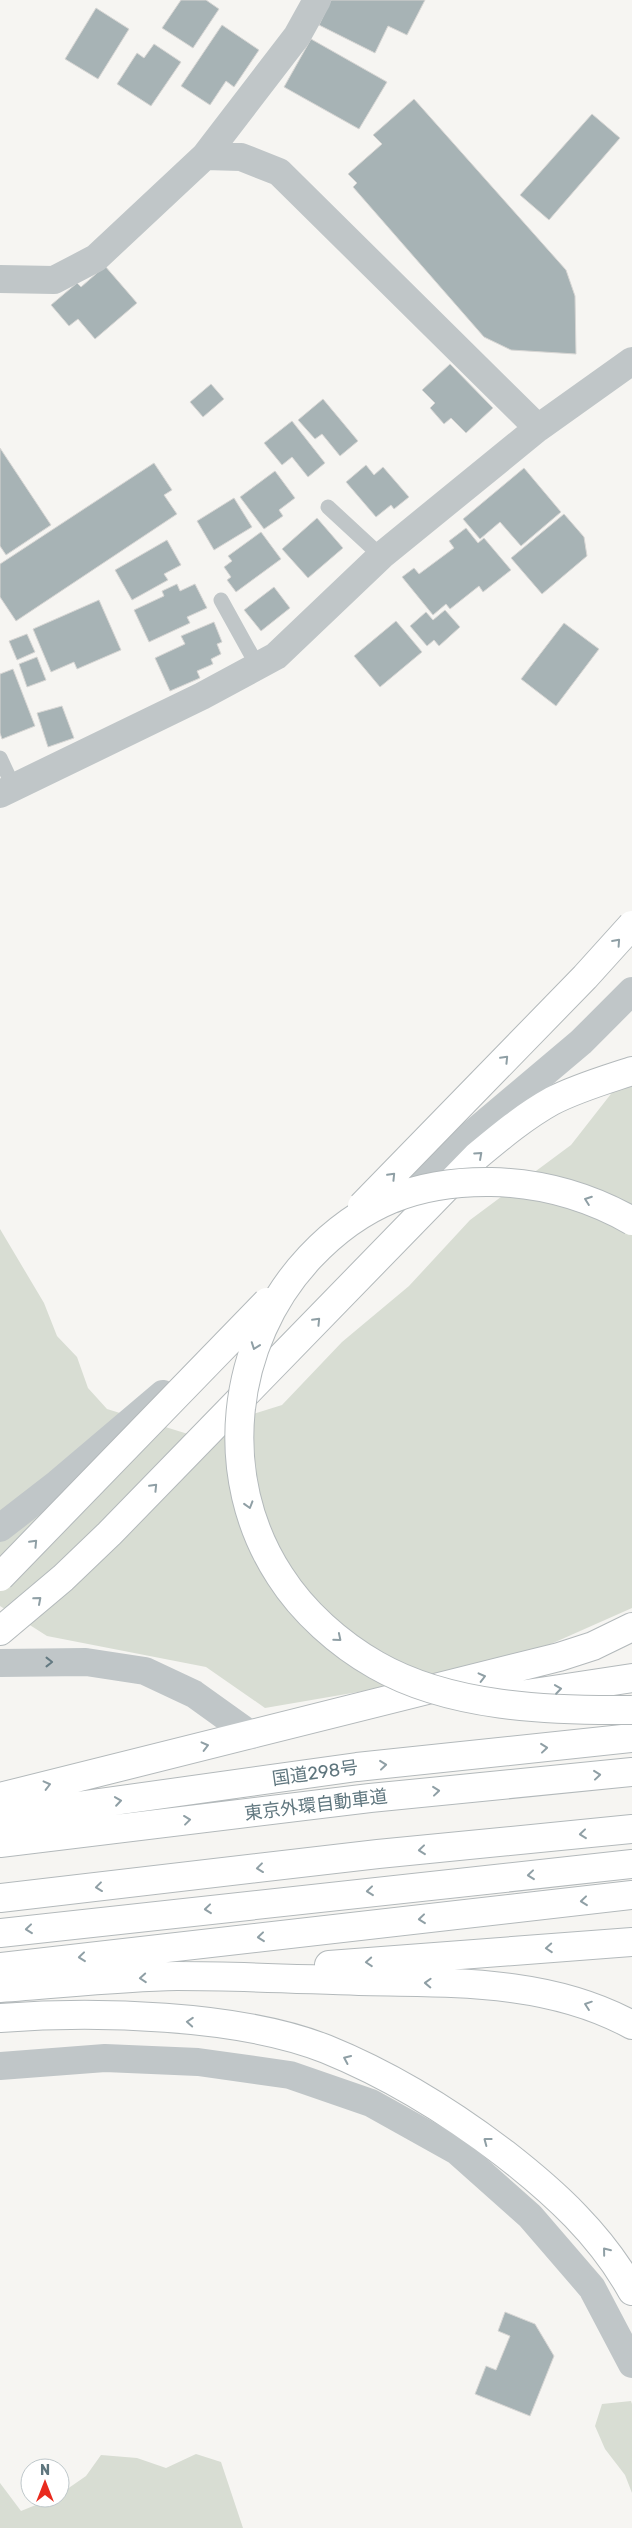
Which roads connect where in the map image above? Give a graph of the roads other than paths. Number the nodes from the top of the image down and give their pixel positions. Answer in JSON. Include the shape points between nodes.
{"nodes":[{"id":1,"x":317,"y":0,"type":"edge"},
{"id":2,"x":205,"y":156,"type":"junction"},
{"id":3,"x":0,"y":279,"type":"edge"},
{"id":4,"x":632,"y":361,"type":"edge"},
{"id":5,"x":538,"y":428,"type":"junction"},
{"id":6,"x":328,"y":507,"type":"dead end"},
{"id":7,"x":381,"y":556,"type":"junction"},
{"id":8,"x":221,"y":600,"type":"dead end"},
{"id":9,"x":257,"y":665,"type":"junction"},
{"id":10,"x":0,"y":758,"type":"edge"},
{"id":11,"x":7,"y":791,"type":"edge"},
{"id":12,"x":632,"y":925,"type":"edge"},
{"id":13,"x":632,"y":991,"type":"edge"},
{"id":14,"x":632,"y":1071,"type":"edge"},
{"id":15,"x":632,"y":1221,"type":"edge"},
{"id":16,"x":0,"y":1528,"type":"edge"},
{"id":17,"x":0,"y":1578,"type":"edge"},
{"id":18,"x":632,"y":1627,"type":"edge"},
{"id":19,"x":0,"y":1631,"type":"edge"},
{"id":20,"x":0,"y":1663,"type":"edge"},
{"id":21,"x":632,"y":1678,"type":"edge"},
{"id":22,"x":632,"y":1710,"type":"edge"},
{"id":23,"x":250,"y":1735,"type":"junction"},
{"id":24,"x":632,"y":1738,"type":"edge"},
{"id":25,"x":632,"y":1772,"type":"edge"},
{"id":26,"x":0,"y":1797,"type":"edge"},
{"id":27,"x":0,"y":1817,"type":"edge"},
{"id":28,"x":632,"y":1830,"type":"edge"},
{"id":29,"x":0,"y":1843,"type":"edge"},
{"id":30,"x":632,"y":1864,"type":"edge"},
{"id":31,"x":632,"y":1895,"type":"edge"},
{"id":32,"x":0,"y":1898,"type":"edge"},
{"id":33,"x":0,"y":1933,"type":"edge"},
{"id":34,"x":632,"y":1942,"type":"edge"},
{"id":35,"x":0,"y":1967,"type":"edge"},
{"id":36,"x":176,"y":1976,"type":"junction"},
{"id":37,"x":0,"y":1988,"type":"edge"},
{"id":38,"x":0,"y":2018,"type":"edge"},
{"id":39,"x":632,"y":2025,"type":"edge"},
{"id":40,"x":0,"y":2066,"type":"edge"},
{"id":41,"x":632,"y":2291,"type":"edge"},
{"id":42,"x":632,"y":2364,"type":"edge"}],
"edges":[{"from":1,"to":2,"type":"street","via":[[297,36]]},
{"from":2,"to":3,"type":"street","via":[[96,258],[54,280]]},
{"from":2,"to":5,"type":"street","via":[[241,157],[279,172]]},
{"from":4,"to":5,"type":"street"},
{"from":5,"to":7,"type":"street"},
{"from":6,"to":7,"type":"lane"},
{"from":7,"to":9,"type":"street","via":[[276,656]]},
{"from":8,"to":9,"type":"lane"},
{"from":9,"to":11,"type":"street","via":[[202,696]]},
{"from":10,"to":11,"type":"lane"},
{"from":17,"to":12,"type":"highway","one_way":true,"bridge":true},
{"from":13,"to":16,"type":"street","via":[[573,1049],[65,1477]]},
{"from":19,"to":14,"type":"highway","one_way":true,"bridge":true,"via":[[109,1534],[477,1156],[515,1124],[552,1101]]},
{"from":15,"to":22,"type":"highway","one_way":true,"bridge":true,"via":[[607,1207],[558,1189],[507,1183],[468,1182],[426,1187],[382,1202],[349,1221],[321,1245],[293,1275],[266,1316],[240,1402],[239,1442],[244,1489],[262,1542],[280,1576],[307,1610],[339,1640],[377,1666],[418,1683],[513,1707]]},
{"from":23,"to":18,"type":"highway","one_way":true,"via":[[559,1657],[593,1646]]},
{"from":20,"to":23,"type":"street","one_way":true,"via":[[86,1662],[145,1671],[194,1694]]},
{"from":23,"to":21,"type":"highway","one_way":true},
{"from":26,"to":23,"type":"highway","one_way":true},
{"from":27,"to":24,"type":"highway","name":"国道298号","one_way":true,"via":[[357,1767]]},
{"from":29,"to":25,"type":"highway","name":"東京外環自動車道","one_way":true,"via":[[370,1798]]},
{"from":28,"to":32,"type":"highway","one_way":true,"via":[[378,1854]]},
{"from":30,"to":33,"type":"highway","one_way":true},
{"from":31,"to":35,"type":"highway","one_way":true},
{"from":34,"to":36,"type":"highway","one_way":true},
{"from":36,"to":37,"type":"highway","one_way":true},
{"from":39,"to":36,"type":"highway","one_way":true,"via":[[606,2011],[547,1993],[475,1984]]},
{"from":41,"to":38,"type":"highway","one_way":true,"via":[[618,2266],[586,2226],[544,2184],[436,2106],[379,2073],[324,2049],[265,2031],[203,2022],[126,2017]]},
{"from":40,"to":42,"type":"street","via":[[105,2058],[198,2062],[290,2075],[371,2103],[457,2151],[530,2216],[592,2288]]}]}
